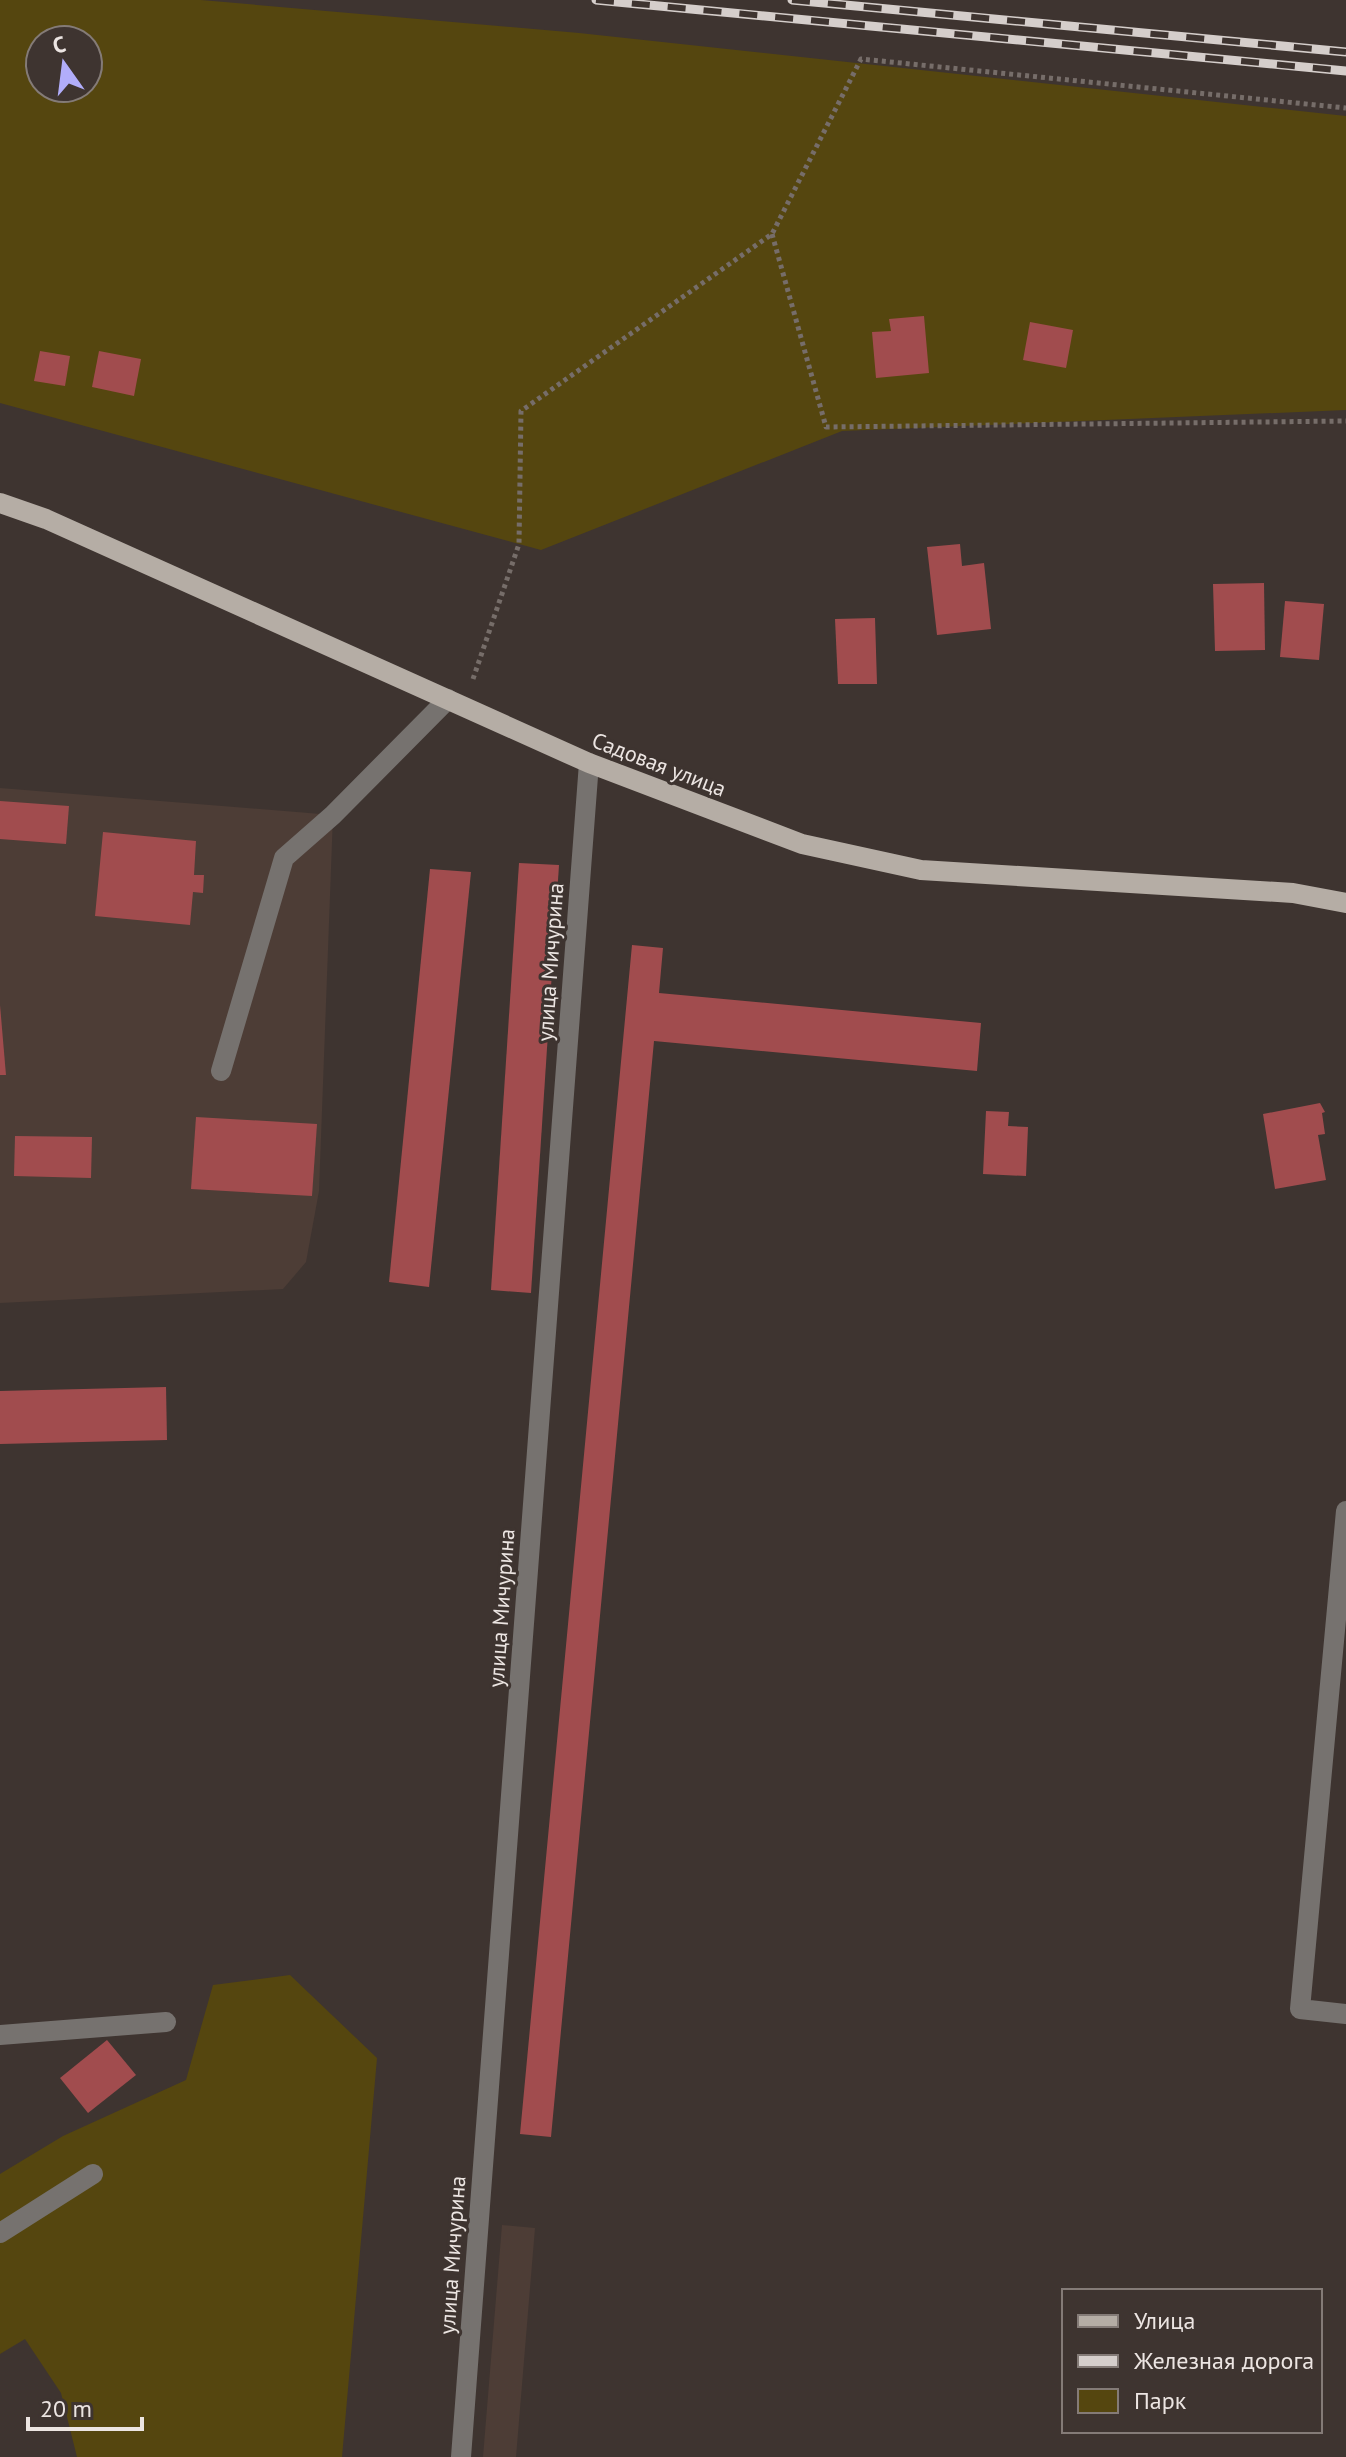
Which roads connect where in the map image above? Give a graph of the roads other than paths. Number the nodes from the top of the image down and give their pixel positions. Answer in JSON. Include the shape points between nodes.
{"nodes":[{"id":1,"x":0,"y":503,"type":"edge"},
{"id":2,"x":456,"y":703,"type":"junction"},
{"id":3,"x":589,"y":763,"type":"junction"},
{"id":4,"x":1346,"y":903,"type":"edge"},
{"id":5,"x":221,"y":1071,"type":"dead end"},
{"id":6,"x":1346,"y":1511,"type":"edge"},
{"id":7,"x":1346,"y":2014,"type":"edge"},
{"id":8,"x":166,"y":2022,"type":"dead end"},
{"id":9,"x":0,"y":2035,"type":"edge"},
{"id":10,"x":93,"y":2174,"type":"dead end"},
{"id":11,"x":0,"y":2233,"type":"edge"},
{"id":12,"x":461,"y":2457,"type":"edge"}],
"edges":[{"from":1,"to":2,"type":"main road","name":"Садовая улица"},
{"from":2,"to":3,"type":"main road","name":"Садовая улица"},
{"from":2,"to":5,"type":"street","via":[[284,858]]},
{"from":3,"to":4,"type":"main road","name":"Садовая улица","via":[[802,844],[921,870],[1293,893]]},
{"from":3,"to":12,"type":"street","name":"улица Мичурина"},
{"from":6,"to":7,"type":"street","via":[[1300,2009]]},
{"from":8,"to":9,"type":"street"},
{"from":10,"to":11,"type":"street"}]}
